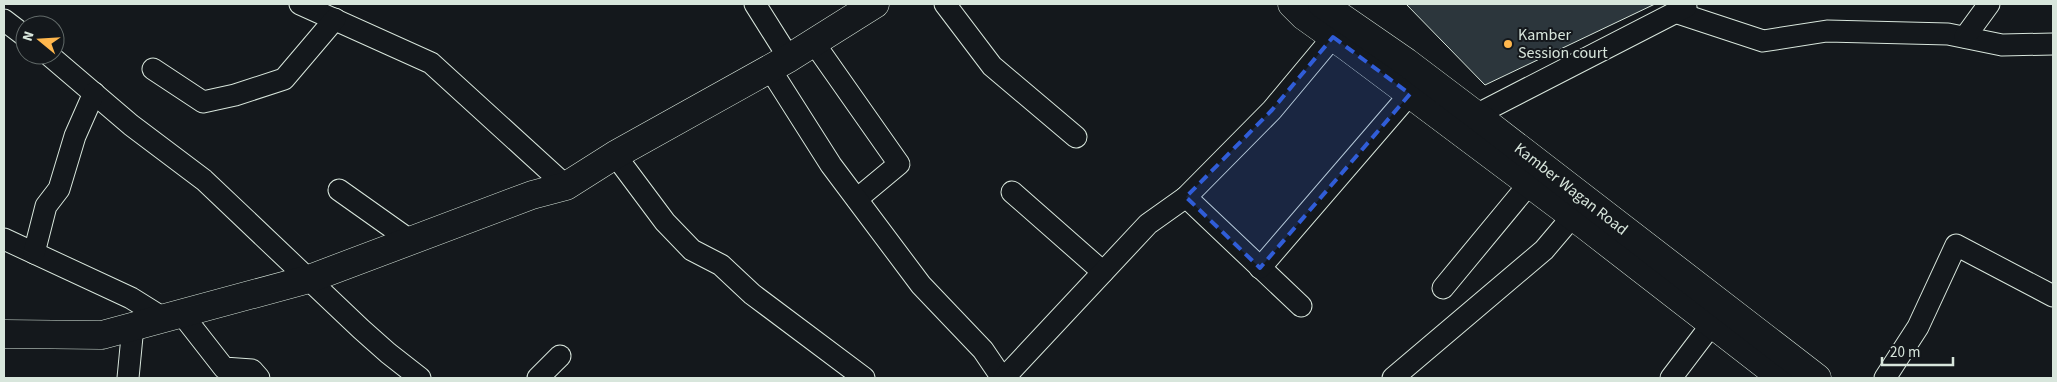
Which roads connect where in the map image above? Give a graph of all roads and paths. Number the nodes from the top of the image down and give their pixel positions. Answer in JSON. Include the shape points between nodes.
{"nodes":[{"id":1,"x":300,"y":4,"type":"edge"},
{"id":2,"x":755,"y":4,"type":"edge"},
{"id":3,"x":875,"y":4,"type":"edge"},
{"id":4,"x":945,"y":4,"type":"edge"},
{"id":5,"x":1292,"y":4,"type":"edge"},
{"id":6,"x":1322,"y":4,"type":"edge"},
{"id":7,"x":1684,"y":8,"type":"edge"},
{"id":8,"x":1980,"y":9,"type":"edge"},
{"id":9,"x":335,"y":19,"type":"junction"},
{"id":10,"x":4,"y":20,"type":"edge"},
{"id":11,"x":15,"y":28,"type":"edge"},
{"id":12,"x":1333,"y":37,"type":"junction"},
{"id":13,"x":1965,"y":37,"type":"junction"},
{"id":14,"x":814,"y":43,"type":"junction"},
{"id":15,"x":2053,"y":44,"type":"edge"},
{"id":16,"x":780,"y":63,"type":"junction"},
{"id":17,"x":61,"y":65,"type":"edge"},
{"id":18,"x":153,"y":69,"type":"dead end"},
{"id":19,"x":94,"y":93,"type":"junction"},
{"id":20,"x":1410,"y":94,"type":"junction"},
{"id":21,"x":1476,"y":115,"type":"junction"},
{"id":22,"x":1076,"y":137,"type":"dead end"},
{"id":23,"x":615,"y":155,"type":"junction"},
{"id":24,"x":1529,"y":184,"type":"junction"},
{"id":25,"x":566,"y":186,"type":"junction"},
{"id":26,"x":340,"y":190,"type":"dead end"},
{"id":27,"x":1012,"y":192,"type":"dead end"},
{"id":28,"x":1186,"y":197,"type":"junction"},
{"id":29,"x":857,"y":199,"type":"junction"},
{"id":30,"x":1572,"y":217,"type":"junction"},
{"id":31,"x":4,"y":239,"type":"edge"},
{"id":32,"x":410,"y":241,"type":"junction"},
{"id":33,"x":34,"y":253,"type":"junction"},
{"id":34,"x":1260,"y":268,"type":"junction"},
{"id":35,"x":1103,"y":272,"type":"junction"},
{"id":36,"x":309,"y":279,"type":"junction"},
{"id":37,"x":1443,"y":288,"type":"dead end"},
{"id":38,"x":2053,"y":296,"type":"edge"},
{"id":39,"x":1301,"y":306,"type":"dead end"},
{"id":40,"x":172,"y":316,"type":"junction"},
{"id":41,"x":1712,"y":324,"type":"junction"},
{"id":42,"x":133,"y":326,"type":"junction"},
{"id":43,"x":4,"y":334,"type":"edge"},
{"id":44,"x":560,"y":356,"type":"dead end"},
{"id":45,"x":413,"y":376,"type":"edge"},
{"id":46,"x":128,"y":378,"type":"edge"},
{"id":47,"x":259,"y":378,"type":"edge"},
{"id":48,"x":538,"y":378,"type":"edge"},
{"id":49,"x":864,"y":378,"type":"edge"},
{"id":50,"x":1003,"y":378,"type":"edge"},
{"id":51,"x":1393,"y":378,"type":"edge"},
{"id":52,"x":1671,"y":378,"type":"edge"},
{"id":53,"x":1782,"y":378,"type":"edge"},
{"id":54,"x":1817,"y":378,"type":"edge"},
{"id":55,"x":1885,"y":378,"type":"edge"}],
"edges":[{"from":1,"to":9,"type":"street"},
{"from":2,"to":16,"type":"street"},
{"from":3,"to":14,"type":"main road"},
{"from":4,"to":22,"type":"street","via":[[992,66]]},
{"from":5,"to":12,"type":"main road","name":"Kamber Wagan Road"},
{"from":6,"to":21,"type":"main road","name":"Kamber Wagan Road"},
{"from":7,"to":13,"type":"street","via":[[1763,41],[1827,32]]},
{"from":7,"to":21,"type":"street"},
{"from":8,"to":13,"type":"street"},
{"from":9,"to":18,"type":"street","via":[[284,79],[235,95],[203,102]]},
{"from":9,"to":25,"type":"street","via":[[431,63]]},
{"from":10,"to":11,"type":"street"},
{"from":12,"to":20,"type":"main road","name":"Kamber Wagan Road"},
{"from":12,"to":28,"type":"street","via":[[1272,110]]},
{"from":13,"to":15,"type":"street","via":[[2002,45]]},
{"from":14,"to":16,"type":"main road"},
{"from":14,"to":29,"type":"street","via":[[899,164]]},
{"from":16,"to":23,"type":"main road"},
{"from":16,"to":29,"type":"street","via":[[832,165]]},
{"from":17,"to":19,"type":"street"},
{"from":19,"to":33,"type":"street","via":[[74,136],[60,189],[46,206]]},
{"from":19,"to":36,"type":"street","via":[[204,180]]},
{"from":20,"to":24,"type":"main road","name":"Kamber Wagan Road"},
{"from":20,"to":34,"type":"street"},
{"from":21,"to":54,"type":"main road","name":"Kamber Wagan Road"},
{"from":23,"to":25,"type":"main road"},
{"from":23,"to":49,"type":"street","via":[[665,222],[692,250],[721,265],[752,294]]},
{"from":24,"to":30,"type":"main road","name":"Kamber Wagan Road"},
{"from":24,"to":37,"type":"street"},
{"from":25,"to":32,"type":"main road","via":[[532,195]]},
{"from":26,"to":32,"type":"street"},
{"from":27,"to":35,"type":"street"},
{"from":28,"to":34,"type":"street"},
{"from":28,"to":35,"type":"street","via":[[1148,224]]},
{"from":29,"to":50,"type":"street","via":[[921,285],[983,350]]},
{"from":30,"to":41,"type":"main road","name":"Kamber Wagan Road"},
{"from":30,"to":51,"type":"street","via":[[1544,250]]},
{"from":31,"to":33,"type":"street"},
{"from":32,"to":36,"type":"main road"},
{"from":33,"to":40,"type":"street"},
{"from":34,"to":39,"type":"street"},
{"from":35,"to":50,"type":"street"},
{"from":36,"to":40,"type":"main road"},
{"from":36,"to":45,"type":"street"},
{"from":38,"to":55,"type":"street","via":[[1956,245],[1918,327]]},
{"from":40,"to":42,"type":"main road"},
{"from":40,"to":47,"type":"street","via":[[224,368],[252,370]]},
{"from":41,"to":52,"type":"street"},
{"from":41,"to":53,"type":"main road","name":"Kamber Wagan Road"},
{"from":42,"to":43,"type":"main road","via":[[102,335]]},
{"from":42,"to":46,"type":"street"},
{"from":44,"to":48,"type":"street"}]}
